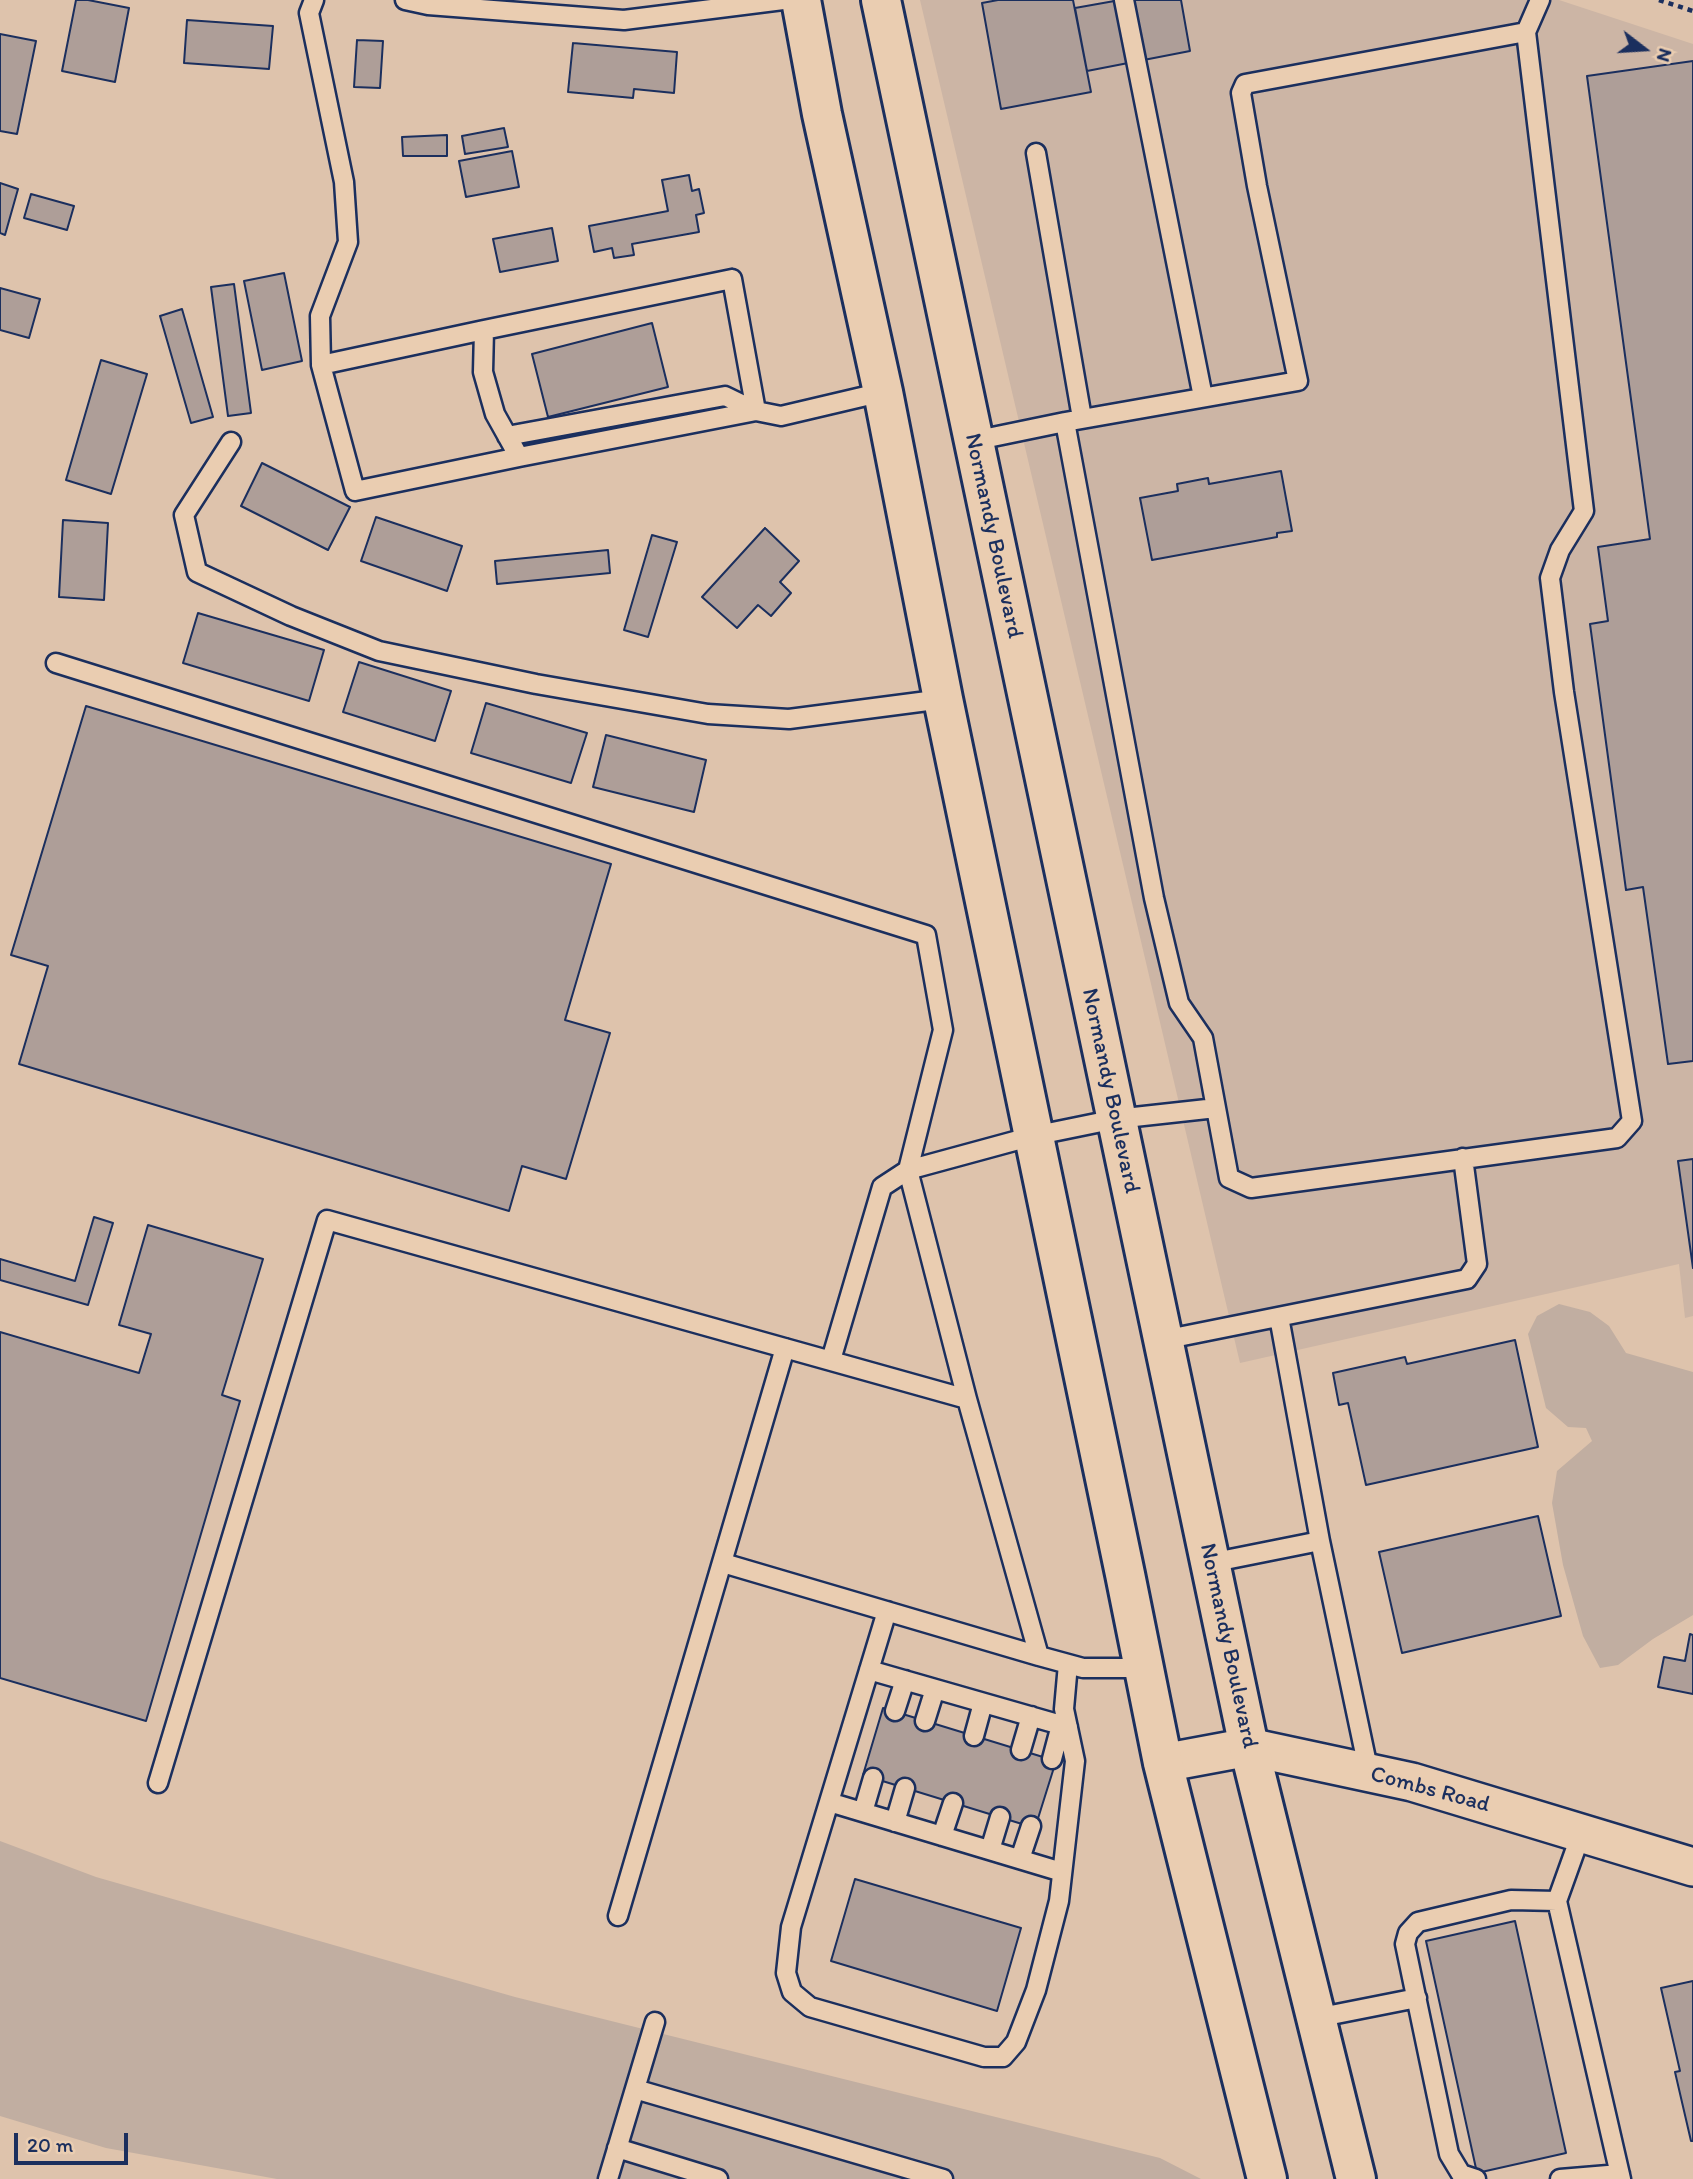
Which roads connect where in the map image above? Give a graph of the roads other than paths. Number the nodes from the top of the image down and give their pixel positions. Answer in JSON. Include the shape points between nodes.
{"nodes":[{"id":1,"x":314,"y":0,"type":"edge"},
{"id":2,"x":405,"y":0,"type":"edge"},
{"id":3,"x":783,"y":0,"type":"edge"},
{"id":4,"x":801,"y":0,"type":"edge"},
{"id":5,"x":881,"y":0,"type":"edge"},
{"id":6,"x":1124,"y":0,"type":"edge"},
{"id":7,"x":1540,"y":0,"type":"edge"},
{"id":8,"x":1526,"y":32,"type":"junction"},
{"id":9,"x":1036,"y":153,"type":"dead end"},
{"id":10,"x":484,"y":330,"type":"junction"},
{"id":11,"x":321,"y":365,"type":"junction"},
{"id":12,"x":883,"y":391,"type":"junction"},
{"id":13,"x":1203,"y":397,"type":"junction"},
{"id":14,"x":756,"y":411,"type":"junction"},
{"id":15,"x":1073,"y":420,"type":"junction"},
{"id":16,"x":507,"y":436,"type":"junction"},
{"id":17,"x":231,"y":442,"type":"dead end"},
{"id":18,"x":974,"y":442,"type":"junction"},
{"id":19,"x":519,"y":457,"type":"junction"},
{"id":20,"x":56,"y":663,"type":"dead end"},
{"id":21,"x":943,"y":699,"type":"junction"},
{"id":22,"x":1216,"y":1108,"type":"junction"},
{"id":23,"x":1116,"y":1119,"type":"junction"},
{"id":24,"x":1033,"y":1136,"type":"junction"},
{"id":25,"x":1464,"y":1158,"type":"junction"},
{"id":26,"x":908,"y":1170,"type":"junction"},
{"id":27,"x":1279,"y":1317,"type":"junction"},
{"id":28,"x":1163,"y":1339,"type":"junction"},
{"id":29,"x":785,"y":1348,"type":"junction"},
{"id":30,"x":831,"y":1360,"type":"junction"},
{"id":31,"x":967,"y":1399,"type":"junction"},
{"id":32,"x":1320,"y":1541,"type":"junction"},
{"id":33,"x":723,"y":1563,"type":"junction"},
{"id":34,"x":1210,"y":1563,"type":"junction"},
{"id":35,"x":887,"y":1611,"type":"junction"},
{"id":36,"x":1039,"y":1656,"type":"junction"},
{"id":37,"x":1068,"y":1664,"type":"junction"},
{"id":38,"x":1143,"y":1668,"type":"junction"},
{"id":39,"x":869,"y":1670,"type":"junction"},
{"id":40,"x":905,"y":1680,"type":"junction"},
{"id":41,"x":935,"y":1689,"type":"junction"},
{"id":42,"x":983,"y":1703,"type":"junction"},
{"id":43,"x":895,"y":1711,"type":"dead end"},
{"id":44,"x":1031,"y":1716,"type":"junction"},
{"id":45,"x":925,"y":1721,"type":"dead end"},
{"id":46,"x":1065,"y":1726,"type":"junction"},
{"id":47,"x":974,"y":1735,"type":"dead end"},
{"id":48,"x":1249,"y":1747,"type":"junction"},
{"id":49,"x":1021,"y":1750,"type":"dead end"},
{"id":50,"x":1052,"y":1759,"type":"dead end"},
{"id":51,"x":1163,"y":1763,"type":"junction"},
{"id":52,"x":1368,"y":1773,"type":"junction"},
{"id":53,"x":873,"y":1778,"type":"dead end"},
{"id":54,"x":158,"y":1783,"type":"dead end"},
{"id":55,"x":905,"y":1788,"type":"dead end"},
{"id":56,"x":829,"y":1802,"type":"junction"},
{"id":57,"x":953,"y":1803,"type":"dead end"},
{"id":58,"x":863,"y":1812,"type":"junction"},
{"id":59,"x":1000,"y":1817,"type":"dead end"},
{"id":60,"x":895,"y":1822,"type":"junction"},
{"id":61,"x":1031,"y":1826,"type":"dead end"},
{"id":62,"x":1581,"y":1834,"type":"junction"},
{"id":63,"x":942,"y":1836,"type":"junction"},
{"id":64,"x":990,"y":1850,"type":"junction"},
{"id":65,"x":1020,"y":1859,"type":"junction"},
{"id":66,"x":1693,"y":1867,"type":"edge"},
{"id":67,"x":1062,"y":1872,"type":"junction"},
{"id":68,"x":1557,"y":1901,"type":"junction"},
{"id":69,"x":618,"y":1916,"type":"dead end"},
{"id":70,"x":1417,"y":1998,"type":"junction"},
{"id":71,"x":1315,"y":2018,"type":"junction"},
{"id":72,"x":655,"y":2022,"type":"dead end"},
{"id":73,"x":635,"y":2089,"type":"junction"},
{"id":74,"x":618,"y":2148,"type":"junction"},
{"id":75,"x":1620,"y":2176,"type":"edge"},
{"id":76,"x":608,"y":2179,"type":"edge"},
{"id":77,"x":718,"y":2179,"type":"edge"},
{"id":78,"x":943,"y":2179,"type":"edge"},
{"id":79,"x":1267,"y":2179,"type":"edge"},
{"id":80,"x":1356,"y":2179,"type":"edge"},
{"id":81,"x":1476,"y":2179,"type":"edge"},
{"id":82,"x":1560,"y":2179,"type":"edge"}],
"edges":[{"from":1,"to":11,"type":"lane","via":[[309,13],[344,182],[348,242],[320,316]]},
{"from":2,"to":3,"type":"lane","via":[[624,20]]},
{"from":4,"to":12,"type":"main road"},
{"from":5,"to":18,"type":"main road","name":"Normandy Boulevard"},
{"from":6,"to":13,"type":"lane"},
{"from":7,"to":8,"type":"lane"},
{"from":8,"to":13,"type":"lane","via":[[1245,84],[1241,93],[1254,173],[1298,381]]},
{"from":8,"to":25,"type":"lane","via":[[1584,511],[1560,550],[1550,578],[1632,1121],[1617,1138]]},
{"from":9,"to":15,"type":"lane"},
{"from":10,"to":11,"type":"lane"},
{"from":10,"to":14,"type":"lane","via":[[732,279]]},
{"from":10,"to":16,"type":"lane","via":[[484,372],[495,414]]},
{"from":11,"to":19,"type":"lane","via":[[355,491]]},
{"from":12,"to":14,"type":"lane","via":[[781,416]]},
{"from":12,"to":21,"type":"main road"},
{"from":13,"to":15,"type":"lane"},
{"from":14,"to":16,"type":"lane","via":[[725,396]]},
{"from":14,"to":19,"type":"lane"},
{"from":15,"to":18,"type":"lane"},
{"from":15,"to":22,"type":"lane","via":[[1156,908],[1179,1003],[1203,1038]]},
{"from":16,"to":19,"type":"lane"},
{"from":17,"to":21,"type":"lane","via":[[184,514],[197,572],[379,651],[708,714],[789,719]]},
{"from":18,"to":23,"type":"main road","name":"Normandy Boulevard"},
{"from":20,"to":26,"type":"lane","via":[[926,936],[943,1030]]},
{"from":21,"to":24,"type":"main road"},
{"from":22,"to":23,"type":"lane"},
{"from":22,"to":25,"type":"lane","via":[[1229,1178],[1251,1188]]},
{"from":23,"to":24,"type":"lane"},
{"from":23,"to":28,"type":"main road","name":"Normandy Boulevard"},
{"from":24,"to":26,"type":"lane"},
{"from":24,"to":38,"type":"main road"},
{"from":25,"to":27,"type":"lane","via":[[1477,1264],[1467,1279]]},
{"from":26,"to":30,"type":"lane","via":[[882,1187]]},
{"from":26,"to":31,"type":"lane"},
{"from":27,"to":28,"type":"lane"},
{"from":27,"to":32,"type":"lane"},
{"from":28,"to":34,"type":"main road","name":"Normandy Boulevard"},
{"from":29,"to":30,"type":"lane"},
{"from":29,"to":33,"type":"lane"},
{"from":29,"to":54,"type":"lane","via":[[327,1220]]},
{"from":30,"to":31,"type":"lane"},
{"from":31,"to":36,"type":"lane"},
{"from":32,"to":34,"type":"lane"},
{"from":32,"to":52,"type":"lane"},
{"from":33,"to":35,"type":"lane"},
{"from":33,"to":69,"type":"lane"},
{"from":34,"to":48,"type":"main road","name":"Normandy Boulevard"},
{"from":35,"to":36,"type":"lane"},
{"from":35,"to":39,"type":"lane"},
{"from":36,"to":37,"type":"lane"},
{"from":37,"to":38,"type":"lane"},
{"from":37,"to":46,"type":"lane"},
{"from":38,"to":51,"type":"main road"},
{"from":39,"to":40,"type":"lane"},
{"from":39,"to":56,"type":"lane"},
{"from":40,"to":41,"type":"lane"},
{"from":40,"to":43,"type":"lane"},
{"from":41,"to":42,"type":"lane"},
{"from":41,"to":45,"type":"lane"},
{"from":42,"to":44,"type":"lane"},
{"from":42,"to":47,"type":"lane"},
{"from":44,"to":46,"type":"lane"},
{"from":44,"to":49,"type":"lane"},
{"from":46,"to":50,"type":"lane"},
{"from":46,"to":67,"type":"lane","via":[[1075,1762]]},
{"from":48,"to":51,"type":"street","name":"Combs Road"},
{"from":48,"to":52,"type":"street","name":"Combs Road"},
{"from":48,"to":71,"type":"main road","name":"Normandy Boulevard"},
{"from":51,"to":79,"type":"main road"},
{"from":52,"to":62,"type":"street","name":"Combs Road"},
{"from":53,"to":58,"type":"lane"},
{"from":55,"to":60,"type":"lane"},
{"from":56,"to":58,"type":"lane"},
{"from":56,"to":67,"type":"lane","via":[[791,1927],[786,1973],[792,1992],[810,2007],[984,2057],[1003,2057],[1016,2042],[1036,1990]]},
{"from":57,"to":63,"type":"lane"},
{"from":58,"to":60,"type":"lane"},
{"from":59,"to":64,"type":"lane"},
{"from":60,"to":63,"type":"lane"},
{"from":61,"to":65,"type":"lane"},
{"from":62,"to":66,"type":"street","name":"Combs Road"},
{"from":62,"to":68,"type":"lane"},
{"from":63,"to":64,"type":"lane"},
{"from":64,"to":65,"type":"lane"},
{"from":65,"to":67,"type":"lane"},
{"from":68,"to":70,"type":"lane","via":[[1511,1900],[1418,1922],[1405,1944]]},
{"from":68,"to":75,"type":"lane"},
{"from":70,"to":71,"type":"lane"},
{"from":70,"to":81,"type":"lane","via":[[1449,2154],[1461,2174]]},
{"from":71,"to":80,"type":"main road","name":"Normandy Boulevard"},
{"from":72,"to":73,"type":"lane"},
{"from":73,"to":74,"type":"lane"},
{"from":73,"to":78,"type":"lane"},
{"from":74,"to":76,"type":"lane"},
{"from":74,"to":77,"type":"lane"},
{"from":75,"to":82,"type":"lane"}]}
